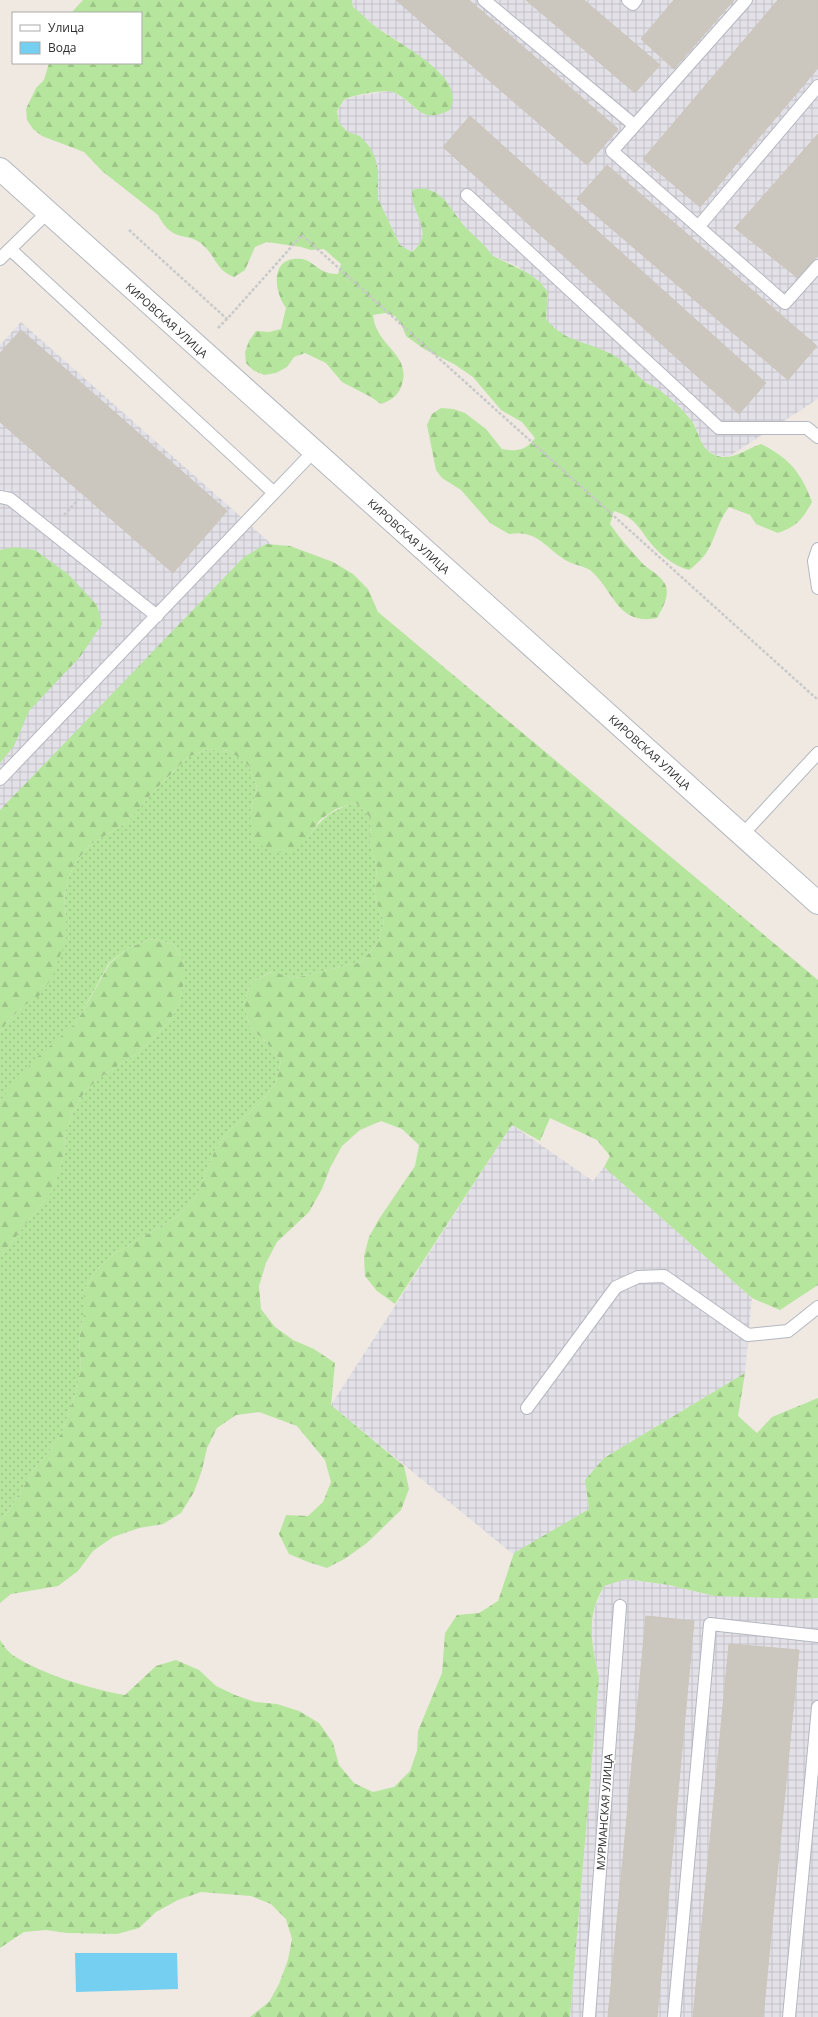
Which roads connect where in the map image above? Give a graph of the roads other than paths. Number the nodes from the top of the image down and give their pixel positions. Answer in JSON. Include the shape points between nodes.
{"nodes":[{"id":1,"x":484,"y":0,"type":"edge"},
{"id":2,"x":628,"y":0,"type":"edge"},
{"id":3,"x":636,"y":0,"type":"edge"},
{"id":4,"x":746,"y":0,"type":"edge"},
{"id":5,"x":818,"y":86,"type":"edge"},
{"id":6,"x":634,"y":125,"type":"junction"},
{"id":7,"x":0,"y":169,"type":"edge"},
{"id":8,"x":467,"y":195,"type":"dead end"},
{"id":9,"x":48,"y":212,"type":"junction"},
{"id":10,"x":698,"y":226,"type":"junction"},
{"id":11,"x":10,"y":249,"type":"junction"},
{"id":12,"x":0,"y":259,"type":"edge"},
{"id":13,"x":818,"y":266,"type":"edge"},
{"id":14,"x":818,"y":437,"type":"edge"},
{"id":15,"x":315,"y":450,"type":"junction"},
{"id":16,"x":273,"y":492,"type":"junction"},
{"id":17,"x":0,"y":497,"type":"edge"},
{"id":18,"x":818,"y":549,"type":"edge"},
{"id":19,"x":818,"y":588,"type":"edge"},
{"id":20,"x":157,"y":616,"type":"junction"},
{"id":21,"x":818,"y":753,"type":"edge"},
{"id":22,"x":0,"y":779,"type":"edge"},
{"id":23,"x":742,"y":835,"type":"junction"},
{"id":24,"x":818,"y":903,"type":"edge"},
{"id":25,"x":818,"y":1307,"type":"edge"},
{"id":26,"x":527,"y":1408,"type":"dead end"},
{"id":27,"x":620,"y":1606,"type":"dead end"},
{"id":28,"x":818,"y":1636,"type":"edge"},
{"id":29,"x":818,"y":1707,"type":"edge"},
{"id":30,"x":589,"y":2017,"type":"edge"},
{"id":31,"x":674,"y":2017,"type":"edge"},
{"id":32,"x":789,"y":2017,"type":"edge"}],
"edges":[{"from":1,"to":6,"type":"lane"},
{"from":2,"to":3,"type":"lane","via":[[633,4]]},
{"from":4,"to":6,"type":"lane"},
{"from":5,"to":10,"type":"lane"},
{"from":6,"to":10,"type":"lane","via":[[612,151]]},
{"from":7,"to":9,"type":"main road","name":"КИРОВСКАЯ УЛИЦА"},
{"from":8,"to":14,"type":"lane","via":[[719,428],[807,428]]},
{"from":9,"to":11,"type":"lane"},
{"from":9,"to":15,"type":"main road","name":"КИРОВСКАЯ УЛИЦА"},
{"from":10,"to":13,"type":"lane","via":[[786,303]]},
{"from":11,"to":12,"type":"lane"},
{"from":11,"to":16,"type":"lane"},
{"from":15,"to":16,"type":"lane"},
{"from":15,"to":23,"type":"main road","name":"КИРОВСКАЯ УЛИЦА"},
{"from":16,"to":20,"type":"lane"},
{"from":17,"to":20,"type":"lane","via":[[10,499]]},
{"from":18,"to":19,"type":"lane","via":[[814,561]]},
{"from":20,"to":22,"type":"lane"},
{"from":21,"to":23,"type":"lane"},
{"from":23,"to":24,"type":"main road","name":"КИРОВСКАЯ УЛИЦА"},
{"from":25,"to":26,"type":"lane","via":[[788,1332],[748,1335],[664,1276],[638,1277],[616,1287]]},
{"from":27,"to":30,"type":"lane","name":"МУРМАНСКАЯ УЛИЦА"},
{"from":28,"to":31,"type":"lane","via":[[710,1624]]},
{"from":29,"to":32,"type":"lane"}]}
